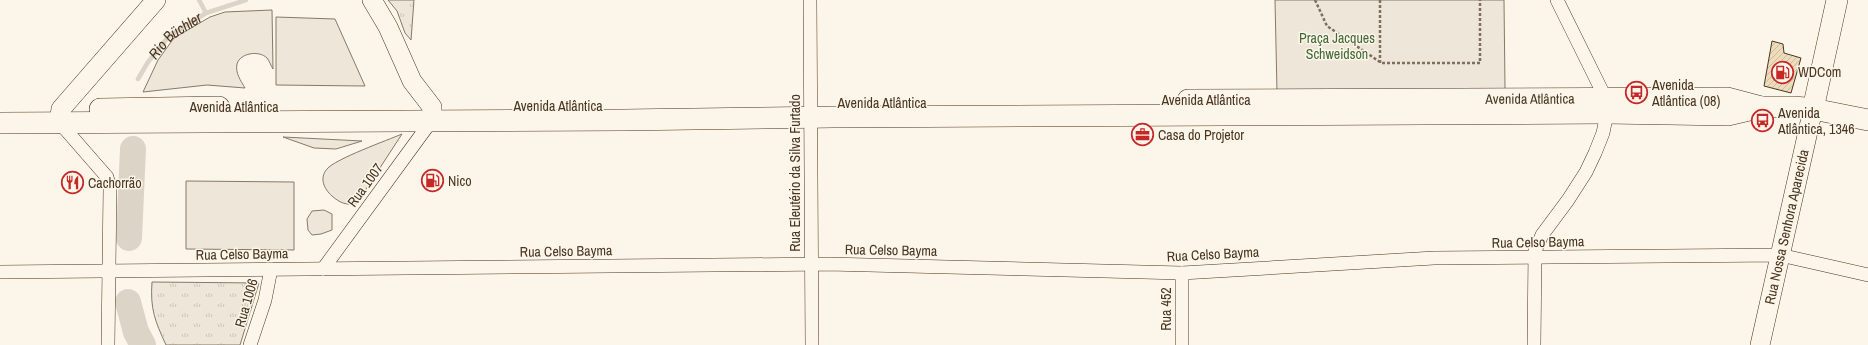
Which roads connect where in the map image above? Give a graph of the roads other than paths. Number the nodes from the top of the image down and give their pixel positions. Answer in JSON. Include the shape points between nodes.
{"nodes":[{"id":1,"x":156,"y":0,"type":"edge"},
{"id":2,"x":372,"y":0,"type":"edge"},
{"id":3,"x":810,"y":0,"type":"edge"},
{"id":4,"x":1558,"y":0,"type":"edge"},
{"id":5,"x":1837,"y":0,"type":"edge"},
{"id":6,"x":1606,"y":105,"type":"junction"},
{"id":7,"x":0,"y":109,"type":"edge"},
{"id":8,"x":1813,"y":109,"type":"junction"},
{"id":9,"x":811,"y":110,"type":"junction"},
{"id":10,"x":432,"y":113,"type":"junction"},
{"id":11,"x":60,"y":116,"type":"junction"},
{"id":12,"x":1868,"y":120,"type":"edge"},
{"id":13,"x":0,"y":123,"type":"edge"},
{"id":14,"x":1780,"y":255,"type":"junction"},
{"id":15,"x":1534,"y":258,"type":"junction"},
{"id":16,"x":811,"y":264,"type":"junction"},
{"id":17,"x":271,"y":269,"type":"junction"},
{"id":18,"x":323,"y":269,"type":"junction"},
{"id":19,"x":109,"y":271,"type":"junction"},
{"id":20,"x":0,"y":272,"type":"edge"},
{"id":21,"x":1182,"y":273,"type":"junction"},
{"id":22,"x":1868,"y":275,"type":"edge"},
{"id":23,"x":108,"y":345,"type":"edge"},
{"id":24,"x":250,"y":345,"type":"edge"},
{"id":25,"x":812,"y":345,"type":"edge"},
{"id":26,"x":1182,"y":345,"type":"edge"},
{"id":27,"x":1534,"y":345,"type":"edge"},
{"id":28,"x":1760,"y":345,"type":"edge"}],
"edges":[{"from":1,"to":11,"type":"street"},
{"from":2,"to":10,"type":"street","via":[[388,27],[412,82]]},
{"from":3,"to":9,"type":"street","name":"Rua Eleutério da Silva Furtado"},
{"from":4,"to":6,"type":"street"},
{"from":5,"to":8,"type":"main road"},
{"from":6,"to":8,"type":"main road","name":"Avenida Atlântica"},
{"from":6,"to":9,"type":"main road","name":"Avenida Atlântica"},
{"from":6,"to":15,"type":"street","via":[[1603,133],[1586,172],[1542,235]]},
{"from":7,"to":11,"type":"main road","name":"Avenida Atlântica"},
{"from":8,"to":12,"type":"main road","name":"Avenida Atlântica"},
{"from":8,"to":14,"type":"street","name":"Rua Nossa Senhora Aparecida"},
{"from":9,"to":10,"type":"main road","name":"Avenida Atlântica"},
{"from":9,"to":16,"type":"street","name":"Rua Eleutério da Silva Furtado"},
{"from":10,"to":11,"type":"main road","name":"Avenida Atlântica"},
{"from":10,"to":18,"type":"street","name":"Rua 1007"},
{"from":11,"to":13,"type":"main road","name":"Avenida Atlântica"},
{"from":11,"to":19,"type":"street","via":[[107,178],[110,188]]},
{"from":14,"to":15,"type":"street","name":"Rua Celso Bayma"},
{"from":14,"to":22,"type":"street","name":"Rua Celso Bayma"},
{"from":14,"to":28,"type":"street","name":"Rua Nossa Senhora Aparecida"},
{"from":15,"to":21,"type":"street","name":"Rua Celso Bayma","via":[[1434,258]]},
{"from":15,"to":27,"type":"street"},
{"from":16,"to":18,"type":"street","name":"Rua Celso Bayma"},
{"from":16,"to":21,"type":"street","name":"Rua Celso Bayma"},
{"from":16,"to":25,"type":"street","name":"Rua Eleutério da Silva Furtado"},
{"from":17,"to":18,"type":"street","name":"Rua Celso Bayma"},
{"from":17,"to":19,"type":"street","name":"Rua Celso Bayma"},
{"from":17,"to":24,"type":"street","name":"Rua 1006","via":[[265,300]]},
{"from":19,"to":20,"type":"street","name":"Rua Celso Bayma"},
{"from":19,"to":23,"type":"street"},
{"from":21,"to":26,"type":"street","name":"Rua 452"}]}
